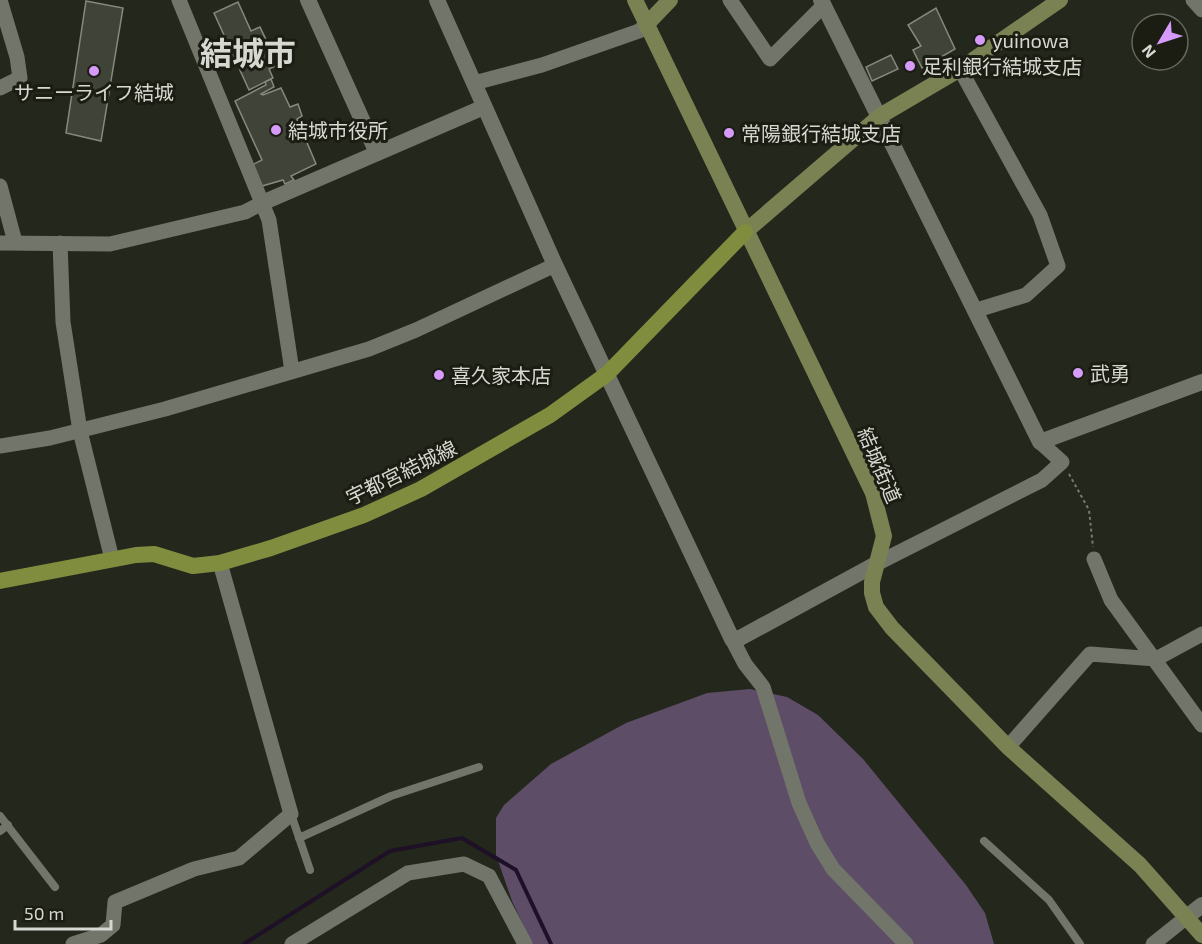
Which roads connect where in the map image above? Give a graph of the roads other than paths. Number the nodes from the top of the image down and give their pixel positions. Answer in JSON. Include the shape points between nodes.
{"nodes":[{"id":1,"x":0,"y":0,"type":"edge"},
{"id":2,"x":180,"y":0,"type":"edge"},
{"id":3,"x":308,"y":0,"type":"edge"},
{"id":4,"x":437,"y":0,"type":"edge"},
{"id":5,"x":635,"y":0,"type":"edge"},
{"id":6,"x":670,"y":0,"type":"edge"},
{"id":7,"x":730,"y":0,"type":"edge"},
{"id":8,"x":1060,"y":0,"type":"edge"},
{"id":9,"x":1193,"y":0,"type":"edge"},
{"id":10,"x":822,"y":3,"type":"edge"},
{"id":11,"x":1202,"y":10,"type":"edge"},
{"id":12,"x":646,"y":25,"type":"junction"},
{"id":13,"x":960,"y":69,"type":"junction"},
{"id":14,"x":474,"y":83,"type":"junction"},
{"id":15,"x":0,"y":88,"type":"edge"},
{"id":16,"x":484,"y":107,"type":"junction"},
{"id":17,"x":880,"y":116,"type":"junction"},
{"id":18,"x":377,"y":153,"type":"junction"},
{"id":19,"x":0,"y":186,"type":"edge"},
{"id":20,"x":262,"y":203,"type":"junction"},
{"id":21,"x":745,"y":232,"type":"junction"},
{"id":22,"x":8,"y":242,"type":"edge"},
{"id":23,"x":60,"y":243,"type":"junction"},
{"id":24,"x":555,"y":265,"type":"junction"},
{"id":25,"x":977,"y":310,"type":"junction"},
{"id":26,"x":292,"y":371,"type":"junction"},
{"id":27,"x":607,"y":374,"type":"junction"},
{"id":28,"x":1202,"y":382,"type":"edge"},
{"id":29,"x":80,"y":431,"type":"junction"},
{"id":30,"x":1040,"y":442,"type":"junction"},
{"id":31,"x":0,"y":446,"type":"edge"},
{"id":32,"x":112,"y":559,"type":"junction"},
{"id":33,"x":1094,"y":559,"type":"road end"},
{"id":34,"x":219,"y":563,"type":"junction"},
{"id":35,"x":876,"y":564,"type":"junction"},
{"id":36,"x":0,"y":581,"type":"edge"},
{"id":37,"x":1202,"y":634,"type":"edge"},
{"id":38,"x":732,"y":639,"type":"junction"},
{"id":39,"x":1156,"y":659,"type":"junction"},
{"id":40,"x":1202,"y":725,"type":"edge"},
{"id":41,"x":1008,"y":747,"type":"junction"},
{"id":42,"x":479,"y":767,"type":"dead end"},
{"id":43,"x":291,"y":814,"type":"junction"},
{"id":44,"x":0,"y":816,"type":"edge"},
{"id":45,"x":8,"y":825,"type":"junction"},
{"id":46,"x":0,"y":831,"type":"edge"},
{"id":47,"x":299,"y":838,"type":"junction"},
{"id":48,"x":984,"y":841,"type":"dead end"},
{"id":49,"x":310,"y":870,"type":"dead end"},
{"id":50,"x":55,"y":887,"type":"dead end"},
{"id":51,"x":1202,"y":905,"type":"edge"},
{"id":52,"x":1188,"y":916,"type":"junction"},
{"id":53,"x":1202,"y":935,"type":"edge"},
{"id":54,"x":73,"y":944,"type":"edge"},
{"id":55,"x":292,"y":944,"type":"edge"},
{"id":56,"x":525,"y":944,"type":"edge"},
{"id":57,"x":906,"y":944,"type":"edge"},
{"id":58,"x":1080,"y":944,"type":"edge"},
{"id":59,"x":1153,"y":944,"type":"edge"}],
"edges":[{"from":1,"to":15,"type":"street","via":[[20,78]]},
{"from":2,"to":20,"type":"street"},
{"from":3,"to":18,"type":"street"},
{"from":4,"to":14,"type":"street"},
{"from":5,"to":12,"type":"main road","name":"結城街道"},
{"from":6,"to":12,"type":"main road"},
{"from":7,"to":10,"type":"street","via":[[770,59]]},
{"from":8,"to":13,"type":"main road"},
{"from":9,"to":11,"type":"street"},
{"from":10,"to":17,"type":"street"},
{"from":12,"to":14,"type":"street","via":[[639,31],[543,65]]},
{"from":12,"to":21,"type":"main road","name":"結城街道"},
{"from":13,"to":17,"type":"main road"},
{"from":13,"to":25,"type":"street","via":[[1040,215],[1058,266],[1026,295]]},
{"from":14,"to":16,"type":"street"},
{"from":16,"to":18,"type":"street"},
{"from":16,"to":24,"type":"street"},
{"from":17,"to":21,"type":"main road"},
{"from":17,"to":25,"type":"street"},
{"from":18,"to":20,"type":"street"},
{"from":19,"to":22,"type":"street"},
{"from":20,"to":23,"type":"street","via":[[244,212],[110,244]]},
{"from":20,"to":26,"type":"street"},
{"from":21,"to":27,"type":"main road","name":"宇都宮結城線"},
{"from":21,"to":35,"type":"main road","name":"結城街道","via":[[873,493],[884,536]]},
{"from":22,"to":23,"type":"street"},
{"from":23,"to":29,"type":"street","via":[[63,322]]},
{"from":24,"to":26,"type":"street","via":[[369,349]]},
{"from":24,"to":27,"type":"street"},
{"from":25,"to":30,"type":"street"},
{"from":26,"to":29,"type":"street"},
{"from":27,"to":34,"type":"main road","name":"宇都宮結城線","via":[[550,415],[421,489],[364,515]]},
{"from":27,"to":38,"type":"street"},
{"from":28,"to":30,"type":"street"},
{"from":29,"to":31,"type":"street"},
{"from":29,"to":32,"type":"street"},
{"from":30,"to":35,"type":"street","via":[[1062,462],[1042,480]]},
{"from":32,"to":34,"type":"main road","name":"宇都宮結城線","via":[[154,554],[193,566]]},
{"from":32,"to":36,"type":"main road","name":"宇都宮結城線"},
{"from":33,"to":39,"type":"street","via":[[1111,600]]},
{"from":34,"to":43,"type":"street"},
{"from":35,"to":38,"type":"street"},
{"from":35,"to":41,"type":"main road","name":"結城街道","via":[[872,593],[886,621]]},
{"from":37,"to":39,"type":"street"},
{"from":38,"to":57,"type":"street","via":[[763,687],[799,802],[817,843],[840,877]]},
{"from":39,"to":40,"type":"street"},
{"from":39,"to":41,"type":"street","via":[[1090,654]]},
{"from":41,"to":52,"type":"main road","name":"結城街道","via":[[1140,865]]},
{"from":42,"to":47,"type":"lane","via":[[391,796]]},
{"from":43,"to":47,"type":"lane"},
{"from":43,"to":54,"type":"street","via":[[239,858],[194,869],[115,902],[113,925],[101,935]]},
{"from":44,"to":45,"type":"lane"},
{"from":45,"to":46,"type":"lane"},
{"from":45,"to":50,"type":"lane"},
{"from":47,"to":49,"type":"lane"},
{"from":48,"to":58,"type":"lane","via":[[1049,900]]},
{"from":51,"to":52,"type":"street"},
{"from":52,"to":53,"type":"main road","name":"結城街道"},
{"from":52,"to":59,"type":"street"},
{"from":55,"to":56,"type":"street","via":[[408,873],[464,864],[489,876]]}]}
